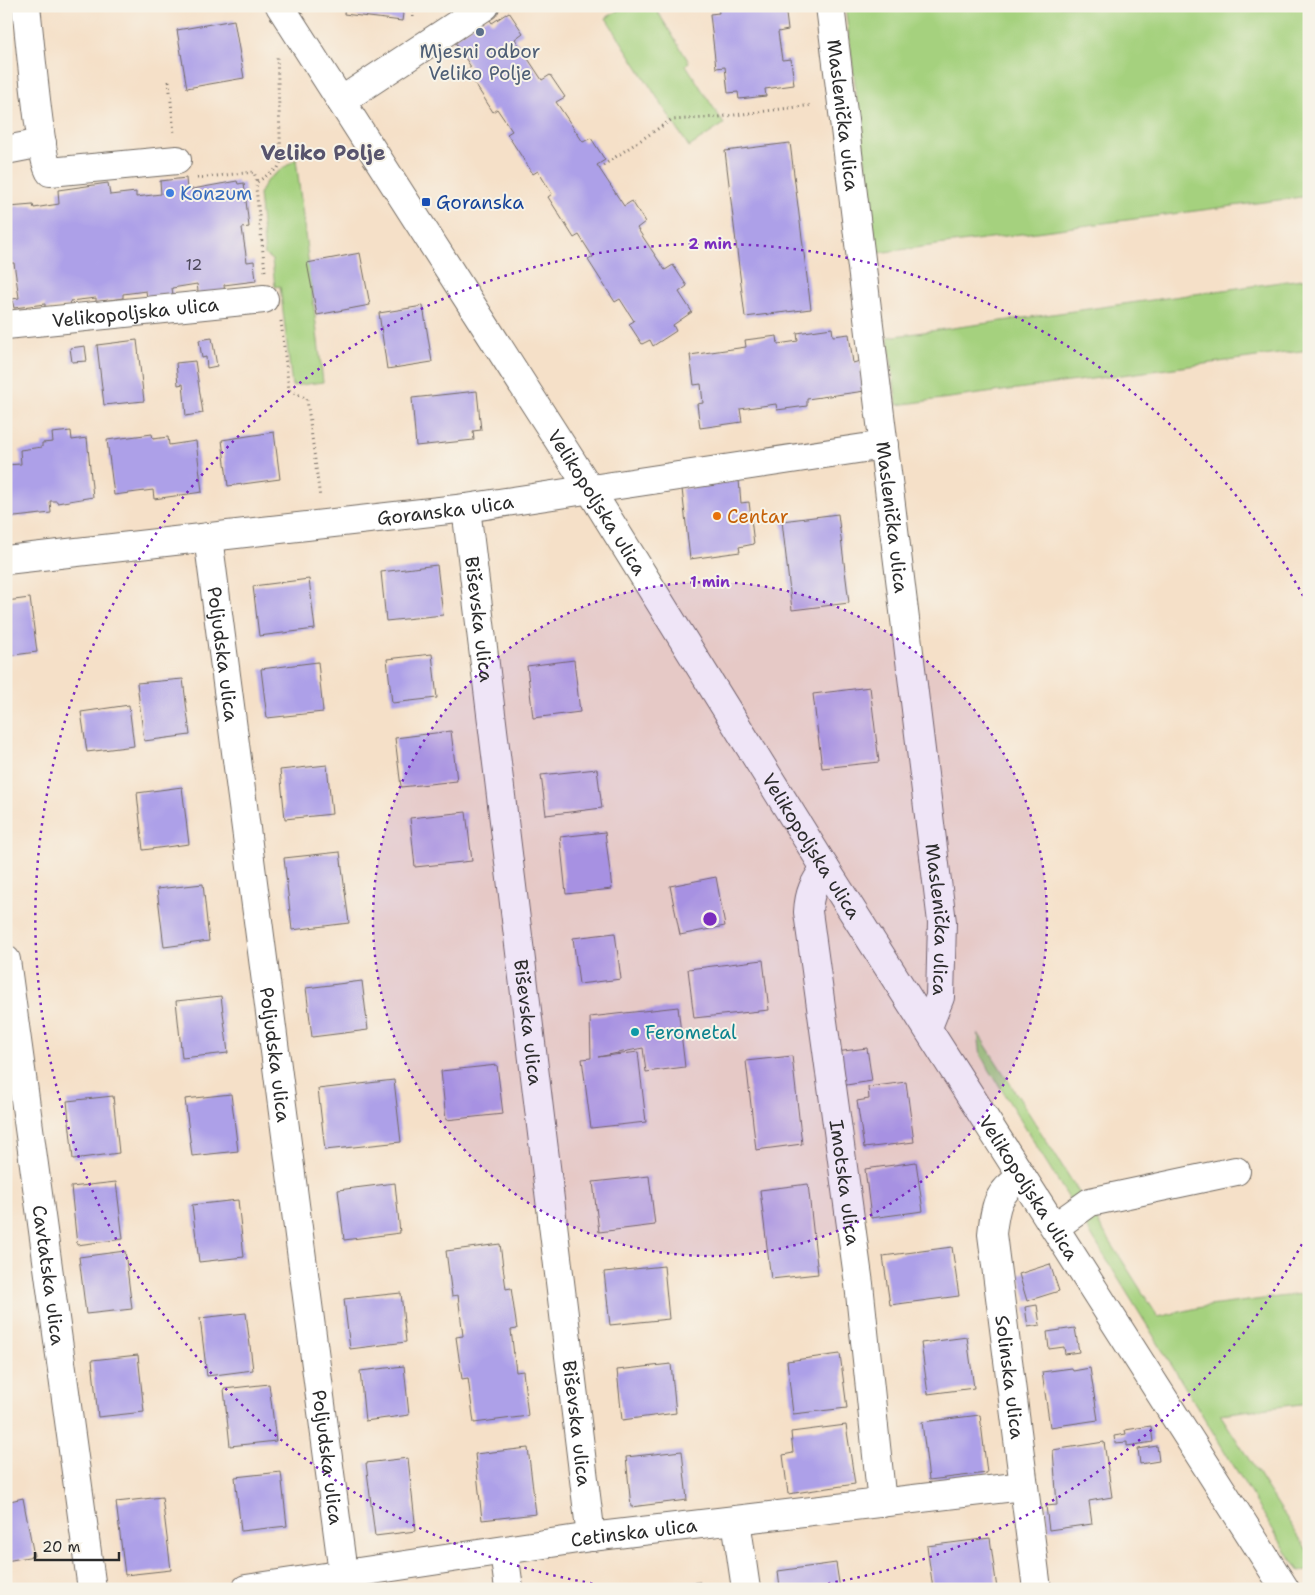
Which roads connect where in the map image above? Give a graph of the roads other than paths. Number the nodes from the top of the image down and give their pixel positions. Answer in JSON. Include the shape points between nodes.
{"nodes":[{"id":1,"x":26,"y":6,"type":"edge"},
{"id":2,"x":280,"y":6,"type":"edge"},
{"id":3,"x":485,"y":6,"type":"edge"},
{"id":4,"x":830,"y":6,"type":"edge"},
{"id":5,"x":462,"y":15,"type":"edge"},
{"id":6,"x":341,"y":102,"type":"junction"},
{"id":7,"x":42,"y":143,"type":"junction"},
{"id":8,"x":6,"y":150,"type":"edge"},
{"id":9,"x":177,"y":160,"type":"dead end"},
{"id":10,"x":264,"y":299,"type":"dead end"},
{"id":11,"x":6,"y":326,"type":"edge"},
{"id":12,"x":884,"y":445,"type":"junction"},
{"id":13,"x":589,"y":488,"type":"junction"},
{"id":14,"x":466,"y":508,"type":"junction"},
{"id":15,"x":208,"y":538,"type":"junction"},
{"id":16,"x":6,"y":560,"type":"edge"},
{"id":17,"x":826,"y":868,"type":"junction"},
{"id":18,"x":6,"y":960,"type":"edge"},
{"id":19,"x":928,"y":1027,"type":"junction"},
{"id":20,"x":11,"y":1039,"type":"edge"},
{"id":21,"x":1236,"y":1171,"type":"dead end"},
{"id":22,"x":1022,"y":1177,"type":"junction"},
{"id":23,"x":1055,"y":1227,"type":"junction"},
{"id":24,"x":1024,"y":1486,"type":"junction"},
{"id":25,"x":882,"y":1503,"type":"junction"},
{"id":26,"x":736,"y":1520,"type":"junction"},
{"id":27,"x":592,"y":1537,"type":"junction"},
{"id":28,"x":504,"y":1551,"type":"junction"},
{"id":29,"x":343,"y":1572,"type":"junction"},
{"id":30,"x":92,"y":1589,"type":"edge"},
{"id":31,"x":246,"y":1589,"type":"edge"},
{"id":32,"x":509,"y":1589,"type":"edge"},
{"id":33,"x":746,"y":1589,"type":"edge"},
{"id":34,"x":1037,"y":1589,"type":"edge"},
{"id":35,"x":1285,"y":1589,"type":"edge"}],
"edges":[{"from":1,"to":7,"type":"street"},
{"from":2,"to":6,"type":"street","name":"Velikopoljska ulica"},
{"from":3,"to":5,"type":"street"},
{"from":4,"to":12,"type":"street","name":"Maslenička ulica"},
{"from":5,"to":6,"type":"street"},
{"from":6,"to":13,"type":"street","name":"Velikopoljska ulica"},
{"from":7,"to":8,"type":"street"},
{"from":7,"to":9,"type":"street","via":[[50,172]]},
{"from":10,"to":11,"type":"street","name":"Velikopoljska ulica"},
{"from":12,"to":13,"type":"street","name":"Goranska ulica"},
{"from":12,"to":19,"type":"street","name":"Maslenička ulica","via":[[942,922],[940,997]]},
{"from":13,"to":14,"type":"street","name":"Goranska ulica"},
{"from":13,"to":17,"type":"street","name":"Velikopoljska ulica"},
{"from":14,"to":15,"type":"street","name":"Goranska ulica"},
{"from":14,"to":27,"type":"street","name":"Biševska ulica"},
{"from":15,"to":16,"type":"street","name":"Goranska ulica"},
{"from":15,"to":29,"type":"street","name":"Poljudska ulica"},
{"from":17,"to":19,"type":"street","name":"Velikopoljska ulica"},
{"from":17,"to":25,"type":"street","name":"Imotska ulica","via":[[813,884],[808,912],[859,1284]]},
{"from":18,"to":20,"type":"street","name":"Cavtatska ulica"},
{"from":19,"to":22,"type":"street","name":"Velikopoljska ulica"},
{"from":20,"to":30,"type":"street","name":"Cavtatska ulica"},
{"from":21,"to":23,"type":"street","via":[[1090,1202]]},
{"from":22,"to":23,"type":"street","name":"Velikopoljska ulica"},
{"from":22,"to":24,"type":"street","name":"Solinska ulica","via":[[1007,1186],[999,1198],[992,1234]]},
{"from":23,"to":35,"type":"street","name":"Velikopoljska ulica"},
{"from":24,"to":25,"type":"street","name":"Cetinska ulica"},
{"from":24,"to":34,"type":"street","name":"Solinska ulica"},
{"from":25,"to":26,"type":"street","name":"Cetinska ulica"},
{"from":26,"to":27,"type":"street","name":"Cetinska ulica"},
{"from":26,"to":33,"type":"street"},
{"from":27,"to":28,"type":"street","name":"Cetinska ulica"},
{"from":28,"to":29,"type":"street","name":"Cetinska ulica"},
{"from":28,"to":32,"type":"street"},
{"from":29,"to":31,"type":"street","name":"Cetinska ulica"}]}
